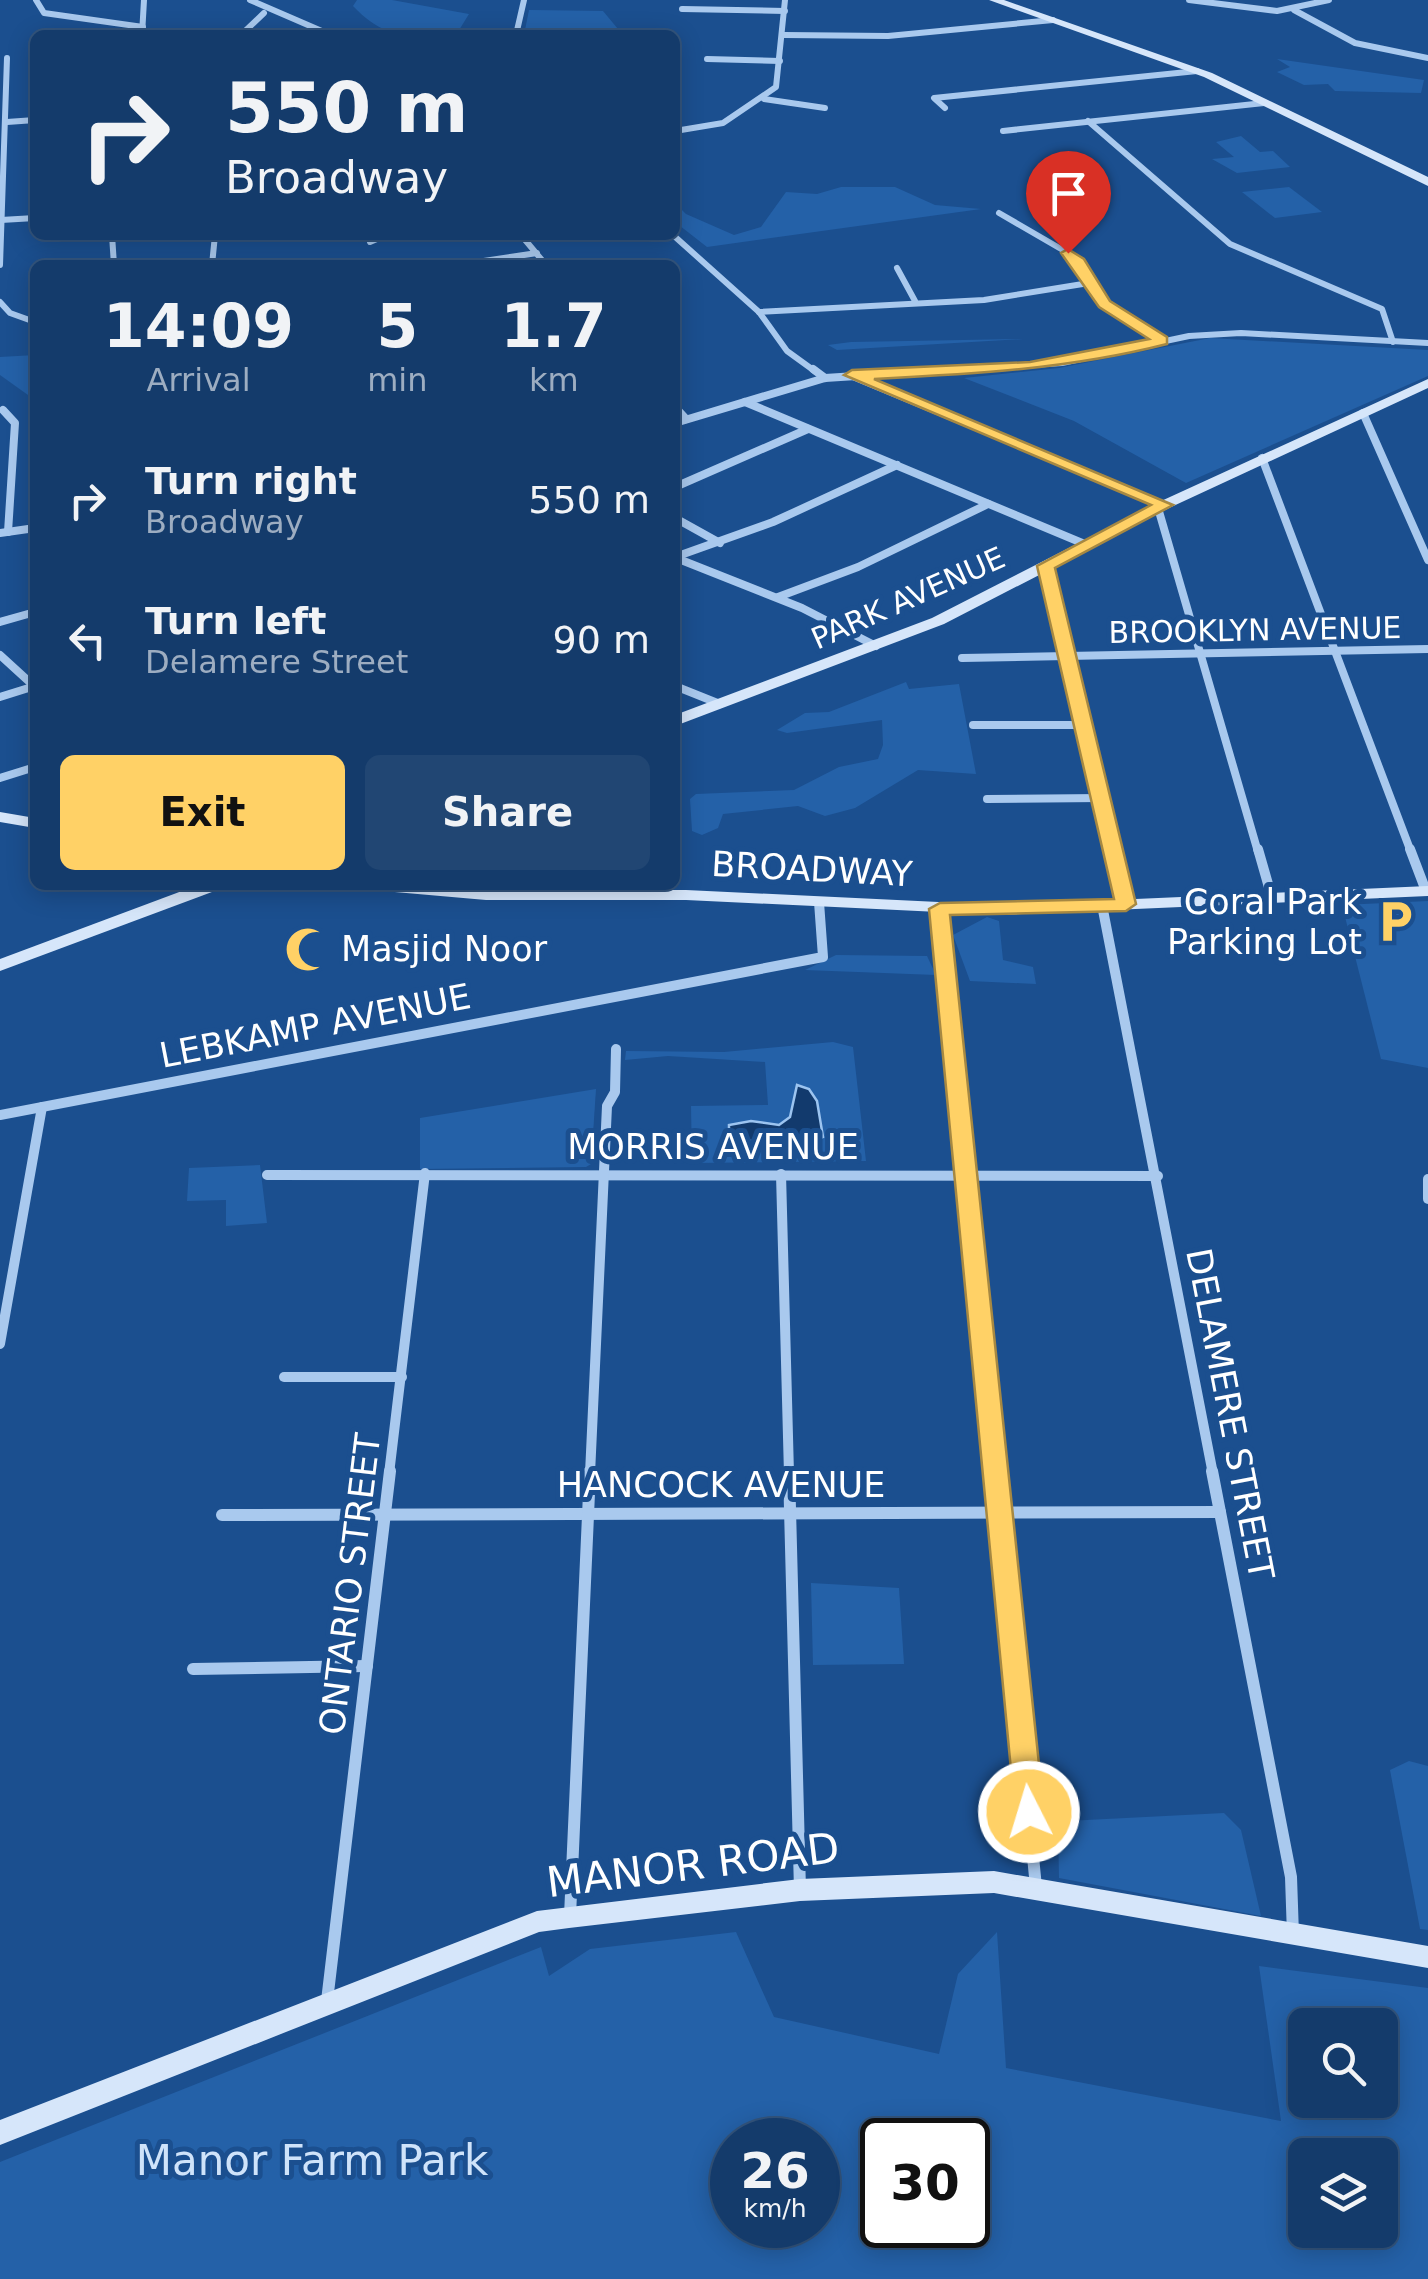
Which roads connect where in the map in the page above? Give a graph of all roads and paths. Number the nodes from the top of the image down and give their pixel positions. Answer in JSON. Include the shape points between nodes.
{"nodes":[{"id":1,"x":36,"y":0,"type":"edge"},
{"id":2,"x":144,"y":0,"type":"edge"},
{"id":3,"x":250,"y":0,"type":"edge"},
{"id":4,"x":524,"y":0,"type":"edge"},
{"id":5,"x":785,"y":0,"type":"edge"},
{"id":6,"x":994,"y":0,"type":"edge"},
{"id":7,"x":1190,"y":0,"type":"edge"},
{"id":8,"x":1329,"y":0,"type":"edge"},
{"id":9,"x":682,"y":9,"type":"dead end"},
{"id":10,"x":1294,"y":10,"type":"junction"},
{"id":11,"x":784,"y":11,"type":"junction"},
{"id":12,"x":264,"y":13,"type":"junction"},
{"id":13,"x":1053,"y":20,"type":"junction"},
{"id":14,"x":137,"y":30,"type":"edge"},
{"id":15,"x":143,"y":30,"type":"edge"},
{"id":16,"x":246,"y":30,"type":"edge"},
{"id":17,"x":323,"y":30,"type":"edge"},
{"id":18,"x":517,"y":30,"type":"edge"},
{"id":19,"x":784,"y":36,"type":"junction"},
{"id":20,"x":7,"y":58,"type":"dead end"},
{"id":21,"x":1428,"y":58,"type":"edge"},
{"id":22,"x":707,"y":59,"type":"dead end"},
{"id":23,"x":780,"y":61,"type":"junction"},
{"id":24,"x":1197,"y":71,"type":"junction"},
{"id":25,"x":764,"y":99,"type":"junction"},
{"id":26,"x":1264,"y":103,"type":"junction"},
{"id":27,"x":825,"y":108,"type":"dead end"},
{"id":28,"x":945,"y":108,"type":"dead end"},
{"id":29,"x":30,"y":120,"type":"edge"},
{"id":30,"x":1088,"y":121,"type":"junction"},
{"id":31,"x":7,"y":122,"type":"junction"},
{"id":32,"x":680,"y":130,"type":"edge"},
{"id":33,"x":1002,"y":131,"type":"dead end"},
{"id":34,"x":1428,"y":182,"type":"edge"},
{"id":35,"x":999,"y":212,"type":"dead end"},
{"id":36,"x":30,"y":218,"type":"edge"},
{"id":37,"x":2,"y":220,"type":"edge"},
{"id":38,"x":375,"y":240,"type":"edge"},
{"id":39,"x":525,"y":240,"type":"edge"},
{"id":40,"x":679,"y":240,"type":"edge"},
{"id":41,"x":370,"y":242,"type":"dead end"},
{"id":42,"x":536,"y":253,"type":"junction"},
{"id":43,"x":490,"y":260,"type":"edge"},
{"id":44,"x":542,"y":260,"type":"edge"},
{"id":45,"x":0,"y":265,"type":"edge"},
{"id":46,"x":898,"y":268,"type":"dead end"},
{"id":47,"x":1089,"y":283,"type":"junction"},
{"id":48,"x":915,"y":301,"type":"junction"},
{"id":49,"x":0,"y":302,"type":"edge"},
{"id":50,"x":758,"y":312,"type":"junction"},
{"id":51,"x":30,"y":320,"type":"edge"},
{"id":52,"x":1161,"y":340,"type":"junction"},
{"id":53,"x":1393,"y":342,"type":"junction"},
{"id":54,"x":1428,"y":344,"type":"edge"},
{"id":55,"x":852,"y":375,"type":"junction"},
{"id":56,"x":824,"y":378,"type":"junction"},
{"id":57,"x":1428,"y":383,"type":"edge"},
{"id":58,"x":745,"y":402,"type":"junction"},
{"id":59,"x":3,"y":410,"type":"dead end"},
{"id":60,"x":680,"y":412,"type":"edge"},
{"id":61,"x":1363,"y":412,"type":"junction"},
{"id":62,"x":686,"y":419,"type":"junction"},
{"id":63,"x":680,"y":421,"type":"edge"},
{"id":64,"x":808,"y":429,"type":"junction"},
{"id":65,"x":1262,"y":458,"type":"junction"},
{"id":66,"x":896,"y":466,"type":"junction"},
{"id":67,"x":680,"y":485,"type":"edge"},
{"id":68,"x":988,"y":504,"type":"junction"},
{"id":69,"x":1161,"y":507,"type":"junction"},
{"id":70,"x":680,"y":521,"type":"edge"},
{"id":71,"x":30,"y":529,"type":"edge"},
{"id":72,"x":4,"y":532,"type":"edge"},
{"id":73,"x":720,"y":543,"type":"junction"},
{"id":74,"x":1086,"y":545,"type":"junction"},
{"id":75,"x":680,"y":555,"type":"edge"},
{"id":76,"x":680,"y":559,"type":"edge"},
{"id":77,"x":1428,"y":560,"type":"edge"},
{"id":78,"x":1046,"y":566,"type":"junction"},
{"id":79,"x":778,"y":598,"type":"junction"},
{"id":80,"x":30,"y":613,"type":"edge"},
{"id":81,"x":0,"y":622,"type":"edge"},
{"id":82,"x":876,"y":646,"type":"junction"},
{"id":83,"x":1428,"y":648,"type":"edge"},
{"id":84,"x":1336,"y":650,"type":"junction"},
{"id":85,"x":1201,"y":654,"type":"junction"},
{"id":86,"x":0,"y":655,"type":"edge"},
{"id":87,"x":1069,"y":656,"type":"junction"},
{"id":88,"x":962,"y":658,"type":"dead end"},
{"id":89,"x":30,"y":682,"type":"edge"},
{"id":90,"x":30,"y":688,"type":"edge"},
{"id":91,"x":680,"y":688,"type":"edge"},
{"id":92,"x":0,"y":697,"type":"edge"},
{"id":93,"x":720,"y":704,"type":"junction"},
{"id":94,"x":680,"y":719,"type":"edge"},
{"id":95,"x":1085,"y":724,"type":"junction"},
{"id":96,"x":973,"y":726,"type":"dead end"},
{"id":97,"x":30,"y":768,"type":"edge"},
{"id":98,"x":0,"y":778,"type":"edge"},
{"id":99,"x":1102,"y":798,"type":"junction"},
{"id":100,"x":987,"y":799,"type":"dead end"},
{"id":101,"x":0,"y":818,"type":"edge"},
{"id":102,"x":30,"y":822,"type":"edge"},
{"id":103,"x":201,"y":890,"type":"edge"},
{"id":104,"x":424,"y":890,"type":"edge"},
{"id":105,"x":1427,"y":891,"type":"edge"},
{"id":106,"x":1272,"y":898,"type":"junction"},
{"id":107,"x":819,"y":902,"type":"junction"},
{"id":108,"x":1126,"y":904,"type":"junction"},
{"id":109,"x":1102,"y":905,"type":"junction"},
{"id":110,"x":940,"y":909,"type":"junction"},
{"id":111,"x":0,"y":965,"type":"edge"},
{"id":112,"x":616,"y":1049,"type":"dead end"},
{"id":113,"x":42,"y":1107,"type":"junction"},
{"id":114,"x":0,"y":1114,"type":"edge"},
{"id":115,"x":268,"y":1174,"type":"dead end"},
{"id":116,"x":426,"y":1174,"type":"junction"},
{"id":117,"x":604,"y":1174,"type":"junction"},
{"id":118,"x":781,"y":1174,"type":"junction"},
{"id":119,"x":966,"y":1174,"type":"junction"},
{"id":120,"x":1158,"y":1176,"type":"junction"},
{"id":121,"x":1428,"y":1180,"type":"edge"},
{"id":122,"x":1428,"y":1199,"type":"edge"},
{"id":123,"x":0,"y":1344,"type":"edge"},
{"id":124,"x":284,"y":1377,"type":"dead end"},
{"id":125,"x":402,"y":1377,"type":"junction"},
{"id":126,"x":1001,"y":1511,"type":"junction"},
{"id":127,"x":790,"y":1512,"type":"junction"},
{"id":128,"x":1220,"y":1512,"type":"junction"},
{"id":129,"x":386,"y":1513,"type":"junction"},
{"id":130,"x":589,"y":1514,"type":"junction"},
{"id":131,"x":222,"y":1515,"type":"dead end"},
{"id":132,"x":367,"y":1666,"type":"junction"},
{"id":133,"x":192,"y":1669,"type":"dead end"},
{"id":134,"x":1036,"y":1887,"type":"junction"},
{"id":135,"x":800,"y":1890,"type":"junction"},
{"id":136,"x":570,"y":1917,"type":"junction"},
{"id":137,"x":1292,"y":1935,"type":"junction"},
{"id":138,"x":1428,"y":1957,"type":"edge"},
{"id":139,"x":327,"y":2001,"type":"junction"},
{"id":140,"x":0,"y":2132,"type":"edge"}],
"edges":[{"from":1,"to":14,"type":"street","via":[[44,13],[60,18]]},
{"from":2,"to":15,"type":"street"},
{"from":3,"to":12,"type":"street"},
{"from":4,"to":18,"type":"street"},
{"from":5,"to":11,"type":"street"},
{"from":6,"to":13,"type":"main road"},
{"from":7,"to":10,"type":"street"},
{"from":8,"to":10,"type":"street"},
{"from":9,"to":11,"type":"street"},
{"from":10,"to":21,"type":"street","via":[[1355,43]]},
{"from":11,"to":19,"type":"street"},
{"from":12,"to":16,"type":"street"},
{"from":12,"to":17,"type":"street"},
{"from":13,"to":19,"type":"street","via":[[888,36]]},
{"from":13,"to":24,"type":"main road"},
{"from":19,"to":23,"type":"street"},
{"from":20,"to":31,"type":"street"},
{"from":22,"to":23,"type":"street"},
{"from":23,"to":25,"type":"street","via":[[776,87]]},
{"from":24,"to":26,"type":"main road"},
{"from":24,"to":28,"type":"street","via":[[934,98]]},
{"from":25,"to":27,"type":"street"},
{"from":25,"to":32,"type":"street","via":[[722,123]]},
{"from":26,"to":30,"type":"street"},
{"from":26,"to":34,"type":"main road"},
{"from":29,"to":31,"type":"street"},
{"from":30,"to":33,"type":"street"},
{"from":30,"to":53,"type":"street","via":[[1230,244],[1382,309]]},
{"from":31,"to":37,"type":"street"},
{"from":35,"to":47,"type":"street","via":[[1068,253]]},
{"from":36,"to":37,"type":"street"},
{"from":37,"to":45,"type":"street"},
{"from":38,"to":41,"type":"street"},
{"from":39,"to":42,"type":"street"},
{"from":40,"to":50,"type":"street"},
{"from":42,"to":43,"type":"street"},
{"from":42,"to":44,"type":"street"},
{"from":46,"to":48,"type":"street"},
{"from":47,"to":48,"type":"street","via":[[984,300]]},
{"from":47,"to":52,"type":"street","via":[[1118,316]]},
{"from":48,"to":50,"type":"street"},
{"from":49,"to":51,"type":"street"},
{"from":50,"to":56,"type":"street","via":[[787,352]]},
{"from":52,"to":53,"type":"street","via":[[1241,333]]},
{"from":52,"to":55,"type":"street","via":[[1046,365]]},
{"from":53,"to":54,"type":"street"},
{"from":55,"to":56,"type":"street"},
{"from":55,"to":69,"type":"street"},
{"from":56,"to":58,"type":"street"},
{"from":57,"to":61,"type":"main road","name":"PARK AVENUE"},
{"from":58,"to":62,"type":"street"},
{"from":58,"to":64,"type":"street"},
{"from":59,"to":72,"type":"street","via":[[15,423]]},
{"from":60,"to":62,"type":"street"},
{"from":61,"to":65,"type":"main road","name":"PARK AVENUE"},
{"from":61,"to":77,"type":"street"},
{"from":62,"to":63,"type":"street"},
{"from":64,"to":66,"type":"street"},
{"from":64,"to":67,"type":"street"},
{"from":65,"to":69,"type":"main road","name":"PARK AVENUE"},
{"from":65,"to":84,"type":"street"},
{"from":66,"to":68,"type":"street"},
{"from":66,"to":73,"type":"street"},
{"from":68,"to":74,"type":"street"},
{"from":68,"to":79,"type":"street","via":[[858,568]]},
{"from":69,"to":74,"type":"main road","name":"PARK AVENUE"},
{"from":69,"to":85,"type":"street"},
{"from":70,"to":73,"type":"street"},
{"from":71,"to":72,"type":"street"},
{"from":73,"to":75,"type":"street"},
{"from":74,"to":78,"type":"main road","name":"PARK AVENUE"},
{"from":76,"to":79,"type":"street"},
{"from":78,"to":82,"type":"main road","name":"PARK AVENUE"},
{"from":78,"to":87,"type":"street"},
{"from":79,"to":82,"type":"street"},
{"from":80,"to":81,"type":"street"},
{"from":82,"to":93,"type":"main road","name":"PARK AVENUE"},
{"from":83,"to":84,"type":"street","name":"BROOKLYN AVENUE"},
{"from":84,"to":85,"type":"street","name":"BROOKLYN AVENUE"},
{"from":84,"to":105,"type":"street"},
{"from":85,"to":87,"type":"street","name":"BROOKLYN AVENUE"},
{"from":85,"to":106,"type":"street"},
{"from":86,"to":89,"type":"street"},
{"from":87,"to":88,"type":"street","name":"BROOKLYN AVENUE"},
{"from":87,"to":95,"type":"street"},
{"from":90,"to":92,"type":"street"},
{"from":91,"to":93,"type":"street"},
{"from":93,"to":94,"type":"main road","name":"PARK AVENUE"},
{"from":95,"to":96,"type":"street"},
{"from":95,"to":99,"type":"street"},
{"from":97,"to":98,"type":"street"},
{"from":99,"to":100,"type":"street"},
{"from":99,"to":108,"type":"street"},
{"from":101,"to":102,"type":"main road"},
{"from":103,"to":111,"type":"main road"},
{"from":104,"to":107,"type":"main road","name":"BROADWAY"},
{"from":105,"to":106,"type":"main road","name":"BROADWAY"},
{"from":106,"to":108,"type":"main road","name":"BROADWAY"},
{"from":107,"to":110,"type":"main road","name":"BROADWAY"},
{"from":107,"to":113,"type":"street","name":"LEBKAMP AVENUE","via":[[823,957]]},
{"from":108,"to":109,"type":"main road","name":"BROADWAY"},
{"from":109,"to":110,"type":"main road","name":"BROADWAY"},
{"from":109,"to":120,"type":"street","name":"DELAMERE STREET"},
{"from":110,"to":119,"type":"street"},
{"from":112,"to":117,"type":"street"},
{"from":113,"to":114,"type":"street","name":"LEBKAMP AVENUE"},
{"from":113,"to":123,"type":"street"},
{"from":115,"to":116,"type":"street","name":"MORRIS AVENUE"},
{"from":116,"to":117,"type":"street","name":"MORRIS AVENUE"},
{"from":116,"to":125,"type":"street","name":"ONTARIO STREET"},
{"from":117,"to":118,"type":"street","name":"MORRIS AVENUE"},
{"from":117,"to":130,"type":"street"},
{"from":118,"to":119,"type":"street","name":"MORRIS AVENUE"},
{"from":118,"to":127,"type":"street"},
{"from":119,"to":120,"type":"street","name":"MORRIS AVENUE"},
{"from":119,"to":126,"type":"street"},
{"from":120,"to":128,"type":"street","name":"DELAMERE STREET"},
{"from":121,"to":122,"type":"street"},
{"from":124,"to":125,"type":"street"},
{"from":125,"to":129,"type":"street","name":"ONTARIO STREET"},
{"from":126,"to":127,"type":"street","name":"HANCOCK AVENUE"},
{"from":126,"to":128,"type":"street","name":"HANCOCK AVENUE"},
{"from":126,"to":134,"type":"street"},
{"from":127,"to":130,"type":"street","name":"HANCOCK AVENUE"},
{"from":127,"to":135,"type":"street"},
{"from":128,"to":137,"type":"street","name":"DELAMERE STREET","via":[[1291,1877]]},
{"from":129,"to":130,"type":"street","name":"HANCOCK AVENUE"},
{"from":129,"to":131,"type":"street","name":"HANCOCK AVENUE"},
{"from":129,"to":132,"type":"street","name":"ONTARIO STREET"},
{"from":130,"to":136,"type":"street"},
{"from":132,"to":133,"type":"street"},
{"from":132,"to":139,"type":"street","name":"ONTARIO STREET"},
{"from":134,"to":135,"type":"main road","name":"MANOR ROAD","via":[[945,1882]]},
{"from":134,"to":137,"type":"main road","name":"MANOR ROAD"},
{"from":135,"to":136,"type":"main road","name":"MANOR ROAD"},
{"from":136,"to":139,"type":"main road","name":"MANOR ROAD","via":[[537,1922]]},
{"from":137,"to":138,"type":"main road","name":"MANOR ROAD"},
{"from":139,"to":140,"type":"main road","name":"MANOR ROAD"}]}
